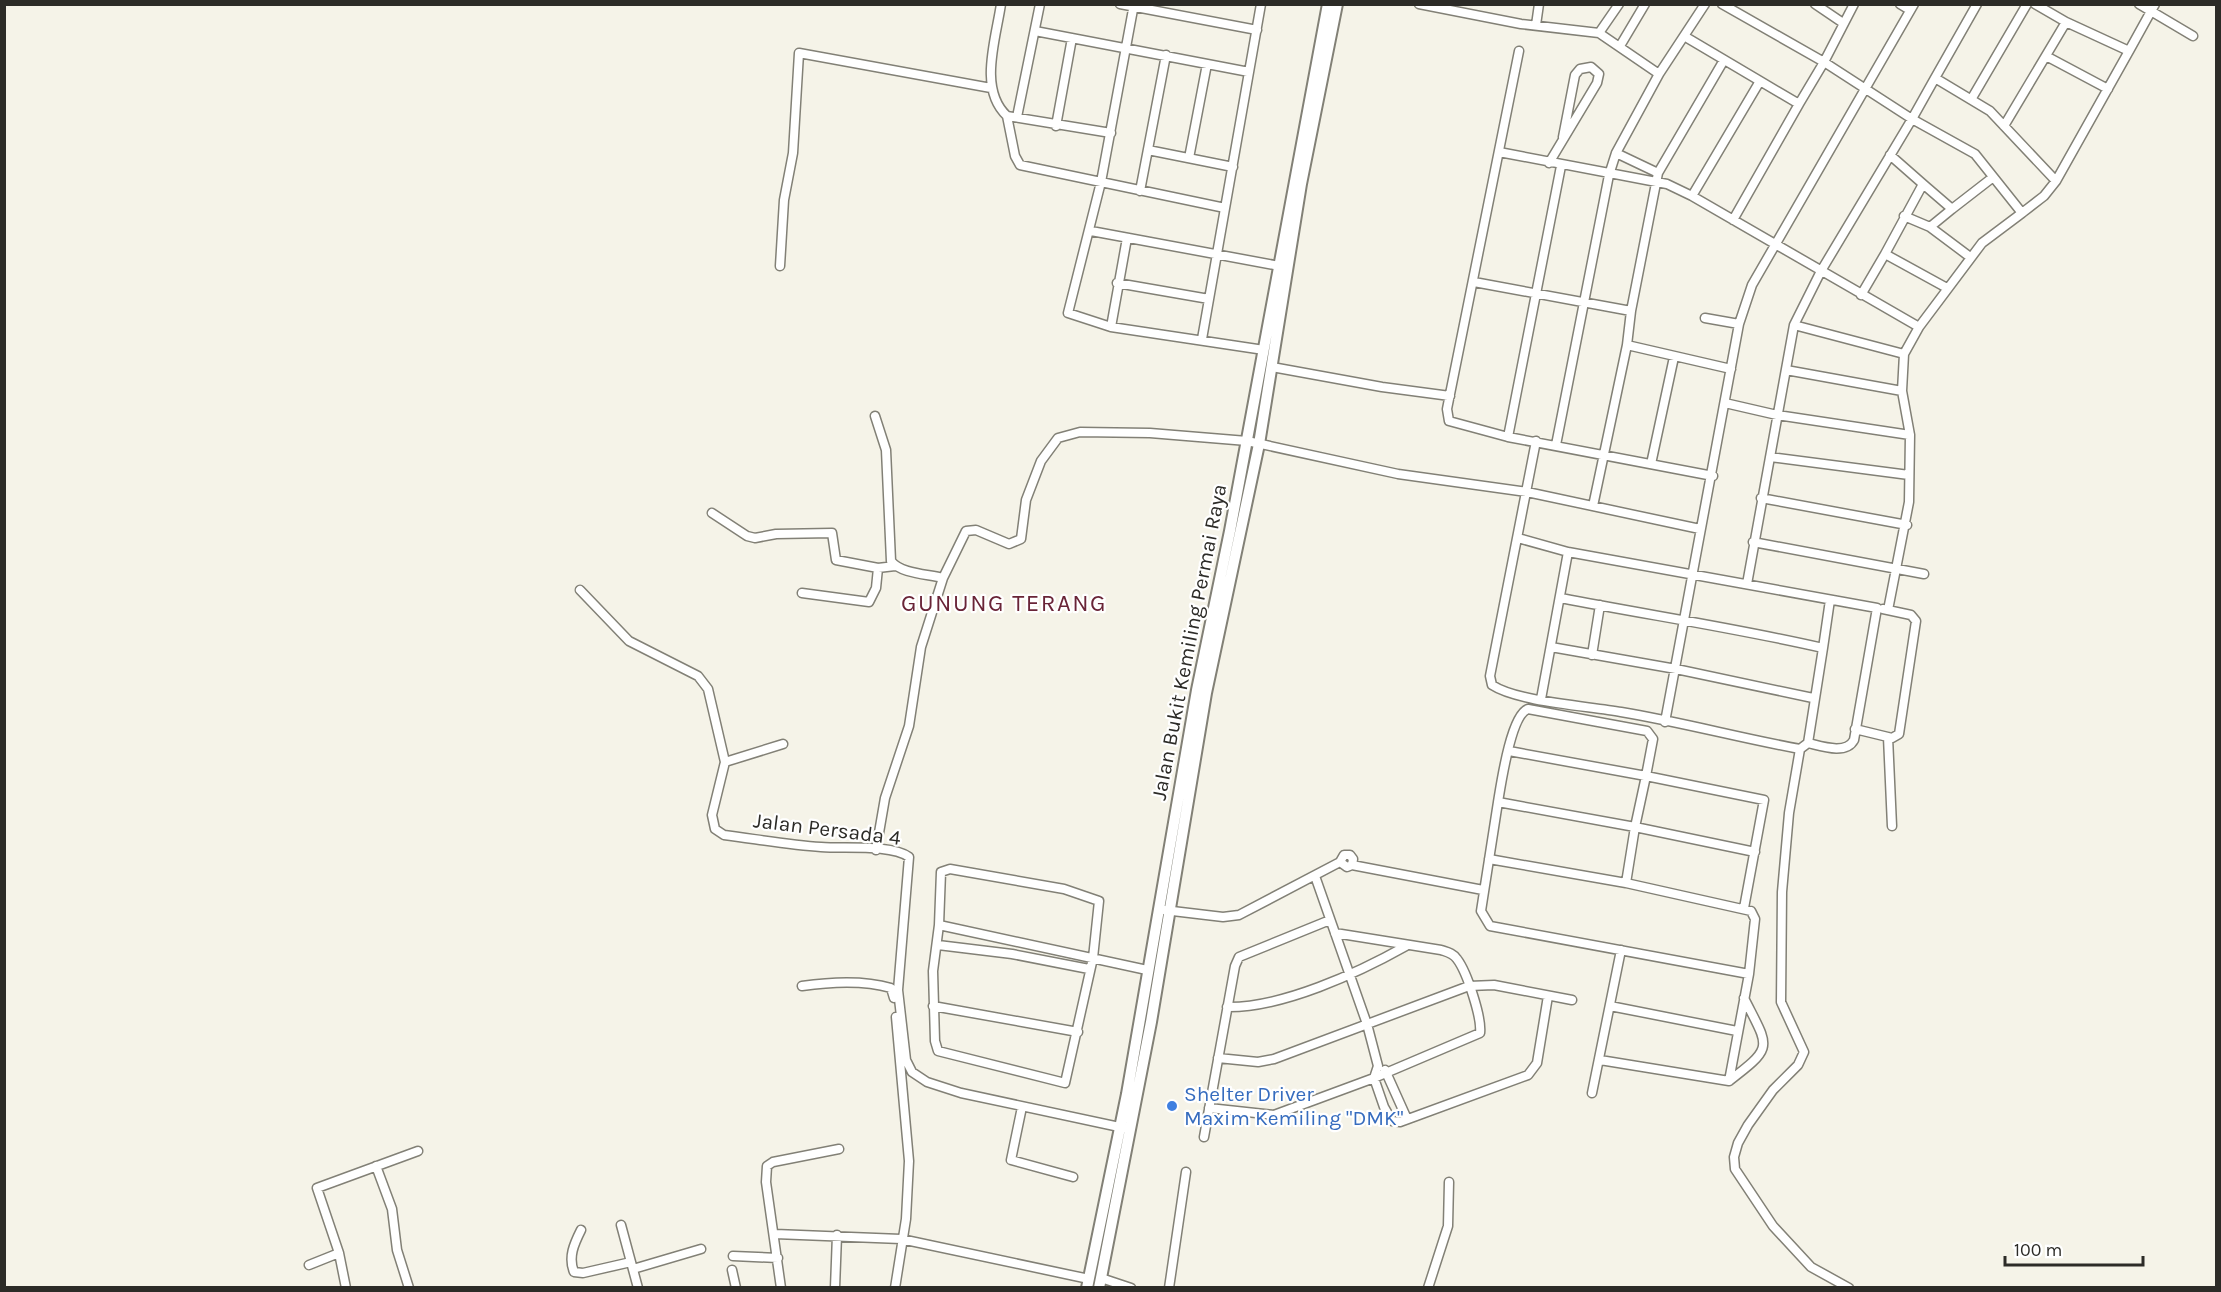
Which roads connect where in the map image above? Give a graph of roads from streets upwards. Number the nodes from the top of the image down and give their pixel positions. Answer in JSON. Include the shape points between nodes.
{"nodes":[{"id":1,"x":1001,"y":4,"type":"edge"},
{"id":2,"x":1040,"y":4,"type":"edge"},
{"id":3,"x":1120,"y":4,"type":"edge"},
{"id":4,"x":1261,"y":4,"type":"edge"},
{"id":5,"x":1328,"y":4,"type":"edge"},
{"id":6,"x":1337,"y":4,"type":"edge"},
{"id":7,"x":1419,"y":4,"type":"edge"},
{"id":8,"x":1539,"y":4,"type":"edge"},
{"id":9,"x":1618,"y":4,"type":"edge"},
{"id":10,"x":1645,"y":4,"type":"edge"},
{"id":11,"x":1705,"y":4,"type":"edge"},
{"id":12,"x":1722,"y":4,"type":"edge"},
{"id":13,"x":1815,"y":4,"type":"edge"},
{"id":14,"x":1854,"y":4,"type":"edge"},
{"id":15,"x":1900,"y":4,"type":"edge"},
{"id":16,"x":1977,"y":4,"type":"edge"},
{"id":17,"x":2027,"y":4,"type":"edge"},
{"id":18,"x":2035,"y":4,"type":"edge"},
{"id":19,"x":2139,"y":4,"type":"edge"},
{"id":20,"x":1134,"y":6,"type":"edge"},
{"id":21,"x":1912,"y":7,"type":"edge"},
{"id":22,"x":2153,"y":8,"type":"edge"},
{"id":23,"x":2066,"y":22,"type":"junction"},
{"id":24,"x":1843,"y":23,"type":"junction"},
{"id":25,"x":1536,"y":25,"type":"junction"},
{"id":26,"x":1257,"y":30,"type":"junction"},
{"id":27,"x":1035,"y":31,"type":"junction"},
{"id":28,"x":1599,"y":33,"type":"junction"},
{"id":29,"x":1684,"y":36,"type":"junction"},
{"id":30,"x":2193,"y":36,"type":"dead end"},
{"id":31,"x":1072,"y":38,"type":"junction"},
{"id":32,"x":1620,"y":46,"type":"junction"},
{"id":33,"x":1126,"y":47,"type":"junction"},
{"id":34,"x":1519,"y":51,"type":"dead end"},
{"id":35,"x":2129,"y":51,"type":"junction"},
{"id":36,"x":1166,"y":56,"type":"junction"},
{"id":37,"x":2046,"y":56,"type":"junction"},
{"id":38,"x":1724,"y":60,"type":"junction"},
{"id":39,"x":1824,"y":62,"type":"junction"},
{"id":40,"x":1208,"y":64,"type":"junction"},
{"id":41,"x":1249,"y":72,"type":"junction"},
{"id":42,"x":1659,"y":75,"type":"junction"},
{"id":43,"x":1935,"y":78,"type":"junction"},
{"id":44,"x":1760,"y":81,"type":"junction"},
{"id":45,"x":991,"y":88,"type":"junction"},
{"id":46,"x":2108,"y":89,"type":"junction"},
{"id":47,"x":1864,"y":90,"type":"junction"},
{"id":48,"x":1972,"y":98,"type":"junction"},
{"id":49,"x":1799,"y":104,"type":"junction"},
{"id":50,"x":1007,"y":117,"type":"junction"},
{"id":51,"x":1017,"y":117,"type":"junction"},
{"id":52,"x":1912,"y":119,"type":"junction"},
{"id":53,"x":1056,"y":126,"type":"junction"},
{"id":54,"x":2004,"y":126,"type":"junction"},
{"id":55,"x":1111,"y":133,"type":"junction"},
{"id":56,"x":1563,"y":138,"type":"junction"},
{"id":57,"x":1148,"y":150,"type":"junction"},
{"id":58,"x":1499,"y":152,"type":"junction"},
{"id":59,"x":1616,"y":153,"type":"junction"},
{"id":60,"x":1890,"y":155,"type":"junction"},
{"id":61,"x":1189,"y":158,"type":"junction"},
{"id":62,"x":1549,"y":163,"type":"junction"},
{"id":63,"x":1561,"y":166,"type":"junction"},
{"id":64,"x":1233,"y":167,"type":"junction"},
{"id":65,"x":1609,"y":175,"type":"junction"},
{"id":66,"x":1658,"y":177,"type":"junction"},
{"id":67,"x":1992,"y":178,"type":"junction"},
{"id":68,"x":2056,"y":181,"type":"junction"},
{"id":69,"x":1101,"y":182,"type":"junction"},
{"id":70,"x":1923,"y":184,"type":"junction"},
{"id":71,"x":1140,"y":190,"type":"junction"},
{"id":72,"x":1692,"y":196,"type":"junction"},
{"id":73,"x":1226,"y":208,"type":"junction"},
{"id":74,"x":1952,"y":209,"type":"junction"},
{"id":75,"x":2022,"y":213,"type":"junction"},
{"id":76,"x":1904,"y":216,"type":"junction"},
{"id":77,"x":1733,"y":220,"type":"junction"},
{"id":78,"x":1930,"y":227,"type":"junction"},
{"id":79,"x":1090,"y":231,"type":"junction"},
{"id":80,"x":1127,"y":238,"type":"junction"},
{"id":81,"x":1774,"y":244,"type":"junction"},
{"id":82,"x":1217,"y":254,"type":"junction"},
{"id":83,"x":1885,"y":254,"type":"junction"},
{"id":84,"x":1970,"y":257,"type":"junction"},
{"id":85,"x":780,"y":266,"type":"dead end"},
{"id":86,"x":1284,"y":267,"type":"junction"},
{"id":87,"x":1821,"y":271,"type":"junction"},
{"id":88,"x":1474,"y":282,"type":"junction"},
{"id":89,"x":1117,"y":283,"type":"junction"},
{"id":90,"x":1947,"y":288,"type":"junction"},
{"id":91,"x":1536,"y":294,"type":"junction"},
{"id":92,"x":1861,"y":295,"type":"junction"},
{"id":93,"x":1209,"y":299,"type":"junction"},
{"id":94,"x":1584,"y":303,"type":"junction"},
{"id":95,"x":1631,"y":311,"type":"junction"},
{"id":96,"x":1705,"y":318,"type":"dead end"},
{"id":97,"x":1739,"y":324,"type":"junction"},
{"id":98,"x":1794,"y":325,"type":"junction"},
{"id":99,"x":1111,"y":327,"type":"junction"},
{"id":100,"x":1919,"y":327,"type":"junction"},
{"id":101,"x":1202,"y":339,"type":"junction"},
{"id":102,"x":1627,"y":345,"type":"junction"},
{"id":103,"x":1264,"y":350,"type":"junction"},
{"id":104,"x":1904,"y":354,"type":"junction"},
{"id":105,"x":1674,"y":357,"type":"junction"},
{"id":106,"x":1272,"y":367,"type":"junction"},
{"id":107,"x":1731,"y":369,"type":"junction"},
{"id":108,"x":1786,"y":370,"type":"junction"},
{"id":109,"x":1902,"y":391,"type":"junction"},
{"id":110,"x":1450,"y":396,"type":"junction"},
{"id":111,"x":1725,"y":403,"type":"junction"},
{"id":112,"x":1777,"y":415,"type":"junction"},
{"id":113,"x":875,"y":416,"type":"dead end"},
{"id":114,"x":1910,"y":435,"type":"junction"},
{"id":115,"x":1508,"y":437,"type":"junction"},
{"id":116,"x":1247,"y":441,"type":"junction"},
{"id":117,"x":1536,"y":441,"type":"junction"},
{"id":118,"x":1259,"y":444,"type":"junction"},
{"id":119,"x":1556,"y":446,"type":"junction"},
{"id":120,"x":1605,"y":454,"type":"junction"},
{"id":121,"x":1770,"y":457,"type":"junction"},
{"id":122,"x":1651,"y":464,"type":"junction"},
{"id":123,"x":1909,"y":475,"type":"junction"},
{"id":124,"x":1713,"y":476,"type":"junction"},
{"id":125,"x":1527,"y":492,"type":"junction"},
{"id":126,"x":1761,"y":498,"type":"junction"},
{"id":127,"x":1593,"y":506,"type":"junction"},
{"id":128,"x":712,"y":513,"type":"dead end"},
{"id":129,"x":1907,"y":525,"type":"junction"},
{"id":130,"x":1700,"y":529,"type":"junction"},
{"id":131,"x":1518,"y":538,"type":"junction"},
{"id":132,"x":1754,"y":542,"type":"junction"},
{"id":133,"x":1569,"y":552,"type":"junction"},
{"id":134,"x":895,"y":566,"type":"junction"},
{"id":135,"x":878,"y":568,"type":"junction"},
{"id":136,"x":1898,"y":569,"type":"junction"},
{"id":137,"x":1693,"y":573,"type":"junction"},
{"id":138,"x":1924,"y":574,"type":"dead end"},
{"id":139,"x":943,"y":578,"type":"junction"},
{"id":140,"x":1747,"y":584,"type":"junction"},
{"id":141,"x":580,"y":590,"type":"dead end"},
{"id":142,"x":802,"y":593,"type":"dead end"},
{"id":143,"x":1561,"y":598,"type":"junction"},
{"id":144,"x":1830,"y":600,"type":"junction"},
{"id":145,"x":1600,"y":605,"type":"junction"},
{"id":146,"x":1876,"y":608,"type":"junction"},
{"id":147,"x":1888,"y":610,"type":"junction"},
{"id":148,"x":1687,"y":619,"type":"junction"},
{"id":149,"x":1551,"y":647,"type":"junction"},
{"id":150,"x":1823,"y":648,"type":"junction"},
{"id":151,"x":1592,"y":655,"type":"junction"},
{"id":152,"x":1676,"y":669,"type":"junction"},
{"id":153,"x":1813,"y":698,"type":"junction"},
{"id":154,"x":1540,"y":699,"type":"junction"},
{"id":155,"x":1665,"y":722,"type":"junction"},
{"id":156,"x":1855,"y":729,"type":"junction"},
{"id":157,"x":1888,"y":737,"type":"junction"},
{"id":158,"x":1808,"y":743,"type":"junction"},
{"id":159,"x":783,"y":744,"type":"dead end"},
{"id":160,"x":1800,"y":749,"type":"junction"},
{"id":161,"x":1509,"y":751,"type":"junction"},
{"id":162,"x":725,"y":762,"type":"junction"},
{"id":163,"x":1646,"y":776,"type":"junction"},
{"id":164,"x":1498,"y":802,"type":"junction"},
{"id":165,"x":1892,"y":826,"type":"dead end"},
{"id":166,"x":1635,"y":827,"type":"junction"},
{"id":167,"x":876,"y":850,"type":"junction"},
{"id":168,"x":1755,"y":852,"type":"junction"},
{"id":169,"x":1489,"y":859,"type":"junction"},
{"id":170,"x":1315,"y":876,"type":"junction"},
{"id":171,"x":1626,"y":883,"type":"junction"},
{"id":172,"x":1483,"y":890,"type":"junction"},
{"id":173,"x":1744,"y":908,"type":"junction"},
{"id":174,"x":1163,"y":910,"type":"junction"},
{"id":175,"x":1330,"y":920,"type":"junction"},
{"id":176,"x":939,"y":925,"type":"junction"},
{"id":177,"x":1335,"y":933,"type":"junction"},
{"id":178,"x":1014,"y":940,"type":"junction"},
{"id":179,"x":938,"y":945,"type":"junction"},
{"id":180,"x":1406,"y":946,"type":"junction"},
{"id":181,"x":1621,"y":950,"type":"junction"},
{"id":182,"x":1012,"y":954,"type":"junction"},
{"id":183,"x":1093,"y":958,"type":"junction"},
{"id":184,"x":1089,"y":969,"type":"junction"},
{"id":185,"x":1147,"y":970,"type":"junction"},
{"id":186,"x":1349,"y":974,"type":"junction"},
{"id":187,"x":1749,"y":974,"type":"junction"},
{"id":188,"x":802,"y":986,"type":"dead end"},
{"id":189,"x":1469,"y":986,"type":"junction"},
{"id":190,"x":1548,"y":996,"type":"junction"},
{"id":191,"x":1744,"y":998,"type":"junction"},
{"id":192,"x":1572,"y":1000,"type":"dead end"},
{"id":193,"x":933,"y":1006,"type":"junction"},
{"id":194,"x":1610,"y":1006,"type":"junction"},
{"id":195,"x":1227,"y":1007,"type":"junction"},
{"id":196,"x":1367,"y":1024,"type":"junction"},
{"id":197,"x":1737,"y":1031,"type":"junction"},
{"id":198,"x":1078,"y":1032,"type":"junction"},
{"id":199,"x":1218,"y":1058,"type":"junction"},
{"id":200,"x":1600,"y":1060,"type":"junction"},
{"id":201,"x":1378,"y":1066,"type":"junction"},
{"id":202,"x":1388,"y":1072,"type":"junction"},
{"id":203,"x":1374,"y":1078,"type":"junction"},
{"id":204,"x":1729,"y":1081,"type":"junction"},
{"id":205,"x":1592,"y":1093,"type":"dead end"},
{"id":206,"x":1022,"y":1107,"type":"junction"},
{"id":207,"x":1209,"y":1108,"type":"junction"},
{"id":208,"x":1407,"y":1119,"type":"junction"},
{"id":209,"x":1125,"y":1128,"type":"junction"},
{"id":210,"x":1204,"y":1137,"type":"dead end"},
{"id":211,"x":839,"y":1149,"type":"dead end"},
{"id":212,"x":418,"y":1151,"type":"dead end"},
{"id":213,"x":376,"y":1166,"type":"junction"},
{"id":214,"x":1186,"y":1172,"type":"dead end"},
{"id":215,"x":1073,"y":1177,"type":"dead end"},
{"id":216,"x":1449,"y":1182,"type":"dead end"},
{"id":217,"x":621,"y":1225,"type":"dead end"},
{"id":218,"x":581,"y":1230,"type":"dead end"},
{"id":219,"x":775,"y":1234,"type":"junction"},
{"id":220,"x":837,"y":1235,"type":"junction"},
{"id":221,"x":901,"y":1239,"type":"junction"},
{"id":222,"x":701,"y":1249,"type":"dead end"},
{"id":223,"x":339,"y":1253,"type":"junction"},
{"id":224,"x":733,"y":1256,"type":"dead end"},
{"id":225,"x":778,"y":1258,"type":"junction"},
{"id":226,"x":632,"y":1265,"type":"junction"},
{"id":227,"x":309,"y":1266,"type":"dead end"},
{"id":228,"x":732,"y":1270,"type":"dead end"},
{"id":229,"x":1088,"y":1283,"type":"edge"},
{"id":230,"x":1100,"y":1283,"type":"edge"},
{"id":231,"x":346,"y":1287,"type":"edge"},
{"id":232,"x":409,"y":1287,"type":"edge"},
{"id":233,"x":638,"y":1287,"type":"edge"},
{"id":234,"x":736,"y":1287,"type":"edge"},
{"id":235,"x":781,"y":1287,"type":"edge"},
{"id":236,"x":835,"y":1287,"type":"edge"},
{"id":237,"x":895,"y":1287,"type":"edge"},
{"id":238,"x":1131,"y":1287,"type":"edge"},
{"id":239,"x":1169,"y":1287,"type":"edge"},
{"id":240,"x":1428,"y":1287,"type":"edge"},
{"id":241,"x":1849,"y":1287,"type":"edge"}],
"edges":[{"from":1,"to":45,"type":"street"},
{"from":2,"to":27,"type":"street"},
{"from":3,"to":20,"type":"street"},
{"from":4,"to":26,"type":"street"},
{"from":5,"to":86,"type":"street","name":"Jalan Bukit Kemiling Permai Raya"},
{"from":6,"to":86,"type":"street","name":"Jalan Bukit Kemiling Permai Raya"},
{"from":7,"to":25,"type":"street"},
{"from":8,"to":25,"type":"street"},
{"from":9,"to":28,"type":"street"},
{"from":10,"to":32,"type":"street"},
{"from":11,"to":29,"type":"street"},
{"from":12,"to":39,"type":"street"},
{"from":13,"to":24,"type":"street"},
{"from":14,"to":24,"type":"street"},
{"from":15,"to":21,"type":"street"},
{"from":16,"to":43,"type":"street"},
{"from":17,"to":48,"type":"street"},
{"from":18,"to":23,"type":"street"},
{"from":19,"to":22,"type":"street"},
{"from":20,"to":26,"type":"street"},
{"from":20,"to":33,"type":"street"},
{"from":21,"to":47,"type":"street"},
{"from":22,"to":30,"type":"street"},
{"from":22,"to":35,"type":"street"},
{"from":23,"to":35,"type":"street"},
{"from":23,"to":37,"type":"street"},
{"from":24,"to":39,"type":"street"},
{"from":25,"to":28,"type":"street"},
{"from":26,"to":41,"type":"street"},
{"from":27,"to":31,"type":"street"},
{"from":27,"to":51,"type":"street"},
{"from":28,"to":32,"type":"street"},
{"from":29,"to":38,"type":"street"},
{"from":29,"to":42,"type":"street"},
{"from":31,"to":33,"type":"street"},
{"from":31,"to":53,"type":"street"},
{"from":32,"to":42,"type":"street"},
{"from":33,"to":36,"type":"street"},
{"from":33,"to":55,"type":"street"},
{"from":34,"to":58,"type":"street"},
{"from":35,"to":46,"type":"street"},
{"from":36,"to":40,"type":"street"},
{"from":36,"to":57,"type":"street"},
{"from":37,"to":46,"type":"street"},
{"from":37,"to":54,"type":"street"},
{"from":38,"to":44,"type":"street"},
{"from":38,"to":66,"type":"street"},
{"from":39,"to":47,"type":"street"},
{"from":39,"to":49,"type":"street"},
{"from":40,"to":41,"type":"street"},
{"from":40,"to":61,"type":"street"},
{"from":41,"to":64,"type":"street"},
{"from":42,"to":59,"type":"street"},
{"from":43,"to":48,"type":"street"},
{"from":43,"to":52,"type":"street"},
{"from":44,"to":49,"type":"street"},
{"from":44,"to":72,"type":"street"},
{"from":45,"to":50,"type":"street"},
{"from":45,"to":85,"type":"street","via":[[799,53]]},
{"from":46,"to":68,"type":"street"},
{"from":47,"to":52,"type":"street"},
{"from":47,"to":81,"type":"street"},
{"from":48,"to":54,"type":"street"},
{"from":49,"to":77,"type":"street"},
{"from":50,"to":51,"type":"street"},
{"from":50,"to":69,"type":"street","via":[[1020,165]]},
{"from":51,"to":53,"type":"street"},
{"from":52,"to":60,"type":"street"},
{"from":52,"to":67,"type":"street","via":[[1974,154]]},
{"from":53,"to":55,"type":"street"},
{"from":54,"to":68,"type":"street"},
{"from":55,"to":69,"type":"street"},
{"from":56,"to":56,"type":"street","via":[[1599,78],[1591,68],[1580,69],[1575,75]]},
{"from":56,"to":62,"type":"street"},
{"from":57,"to":61,"type":"street"},
{"from":57,"to":71,"type":"street"},
{"from":58,"to":62,"type":"street"},
{"from":58,"to":88,"type":"street"},
{"from":59,"to":65,"type":"street"},
{"from":59,"to":66,"type":"street"},
{"from":60,"to":70,"type":"street"},
{"from":60,"to":87,"type":"street"},
{"from":61,"to":64,"type":"street"},
{"from":62,"to":63,"type":"street"},
{"from":63,"to":65,"type":"street"},
{"from":63,"to":91,"type":"street"},
{"from":64,"to":73,"type":"street"},
{"from":65,"to":66,"type":"street"},
{"from":65,"to":94,"type":"street"},
{"from":66,"to":72,"type":"street"},
{"from":66,"to":95,"type":"street"},
{"from":67,"to":74,"type":"street"},
{"from":67,"to":75,"type":"street"},
{"from":68,"to":75,"type":"street"},
{"from":69,"to":71,"type":"street"},
{"from":69,"to":79,"type":"street"},
{"from":70,"to":74,"type":"street"},
{"from":70,"to":76,"type":"street"},
{"from":71,"to":73,"type":"street"},
{"from":72,"to":77,"type":"street"},
{"from":73,"to":82,"type":"street"},
{"from":74,"to":78,"type":"street"},
{"from":75,"to":84,"type":"street"},
{"from":76,"to":78,"type":"street"},
{"from":76,"to":83,"type":"street"},
{"from":77,"to":81,"type":"street"},
{"from":78,"to":84,"type":"street"},
{"from":79,"to":80,"type":"street"},
{"from":79,"to":99,"type":"street","via":[[1068,313]]},
{"from":80,"to":82,"type":"street"},
{"from":80,"to":89,"type":"street"},
{"from":81,"to":87,"type":"street"},
{"from":81,"to":97,"type":"street","via":[[1752,285]]},
{"from":82,"to":86,"type":"street"},
{"from":82,"to":93,"type":"street"},
{"from":83,"to":90,"type":"street"},
{"from":83,"to":92,"type":"street"},
{"from":84,"to":90,"type":"street"},
{"from":86,"to":103,"type":"street","name":"Jalan Bukit Kemiling Permai Raya"},
{"from":86,"to":106,"type":"street","name":"Jalan Bukit Kemiling Permai Raya"},
{"from":87,"to":92,"type":"street"},
{"from":87,"to":98,"type":"street"},
{"from":88,"to":91,"type":"street"},
{"from":88,"to":110,"type":"street"},
{"from":89,"to":93,"type":"street"},
{"from":89,"to":99,"type":"street"},
{"from":90,"to":100,"type":"street"},
{"from":91,"to":94,"type":"street"},
{"from":91,"to":115,"type":"street"},
{"from":92,"to":100,"type":"street"},
{"from":93,"to":101,"type":"street"},
{"from":94,"to":95,"type":"street"},
{"from":94,"to":119,"type":"street"},
{"from":95,"to":102,"type":"street"},
{"from":96,"to":97,"type":"street"},
{"from":97,"to":107,"type":"street"},
{"from":98,"to":104,"type":"street"},
{"from":98,"to":108,"type":"street"},
{"from":99,"to":101,"type":"street"},
{"from":100,"to":104,"type":"street"},
{"from":101,"to":103,"type":"street"},
{"from":102,"to":105,"type":"street"},
{"from":102,"to":120,"type":"street"},
{"from":103,"to":116,"type":"street","name":"Jalan Bukit Kemiling Permai Raya"},
{"from":104,"to":109,"type":"street"},
{"from":105,"to":107,"type":"street"},
{"from":105,"to":122,"type":"street"},
{"from":106,"to":110,"type":"street"},
{"from":106,"to":118,"type":"street","name":"Jalan Bukit Kemiling Permai Raya"},
{"from":107,"to":111,"type":"street"},
{"from":108,"to":109,"type":"street"},
{"from":108,"to":112,"type":"street"},
{"from":109,"to":114,"type":"street"},
{"from":110,"to":115,"type":"street","via":[[1449,421]]},
{"from":111,"to":112,"type":"street"},
{"from":111,"to":124,"type":"street"},
{"from":112,"to":114,"type":"street"},
{"from":112,"to":121,"type":"street"},
{"from":113,"to":134,"type":"street","via":[[886,450],[891,557]]},
{"from":114,"to":123,"type":"street"},
{"from":115,"to":117,"type":"street"},
{"from":116,"to":118,"type":"street"},
{"from":116,"to":139,"type":"street","via":[[1150,433],[1080,432],[1058,438],[1041,461],[1026,500],[1021,539],[1010,544],[976,530],[966,531]]},
{"from":116,"to":174,"type":"street","name":"Jalan Bukit Kemiling Permai Raya","via":[[1197,690]]},
{"from":117,"to":119,"type":"street"},
{"from":117,"to":125,"type":"street"},
{"from":118,"to":125,"type":"street","via":[[1398,474]]},
{"from":118,"to":174,"type":"street","name":"Jalan Bukit Kemiling Permai Raya"},
{"from":119,"to":120,"type":"street"},
{"from":120,"to":122,"type":"street"},
{"from":120,"to":127,"type":"street"},
{"from":121,"to":123,"type":"street"},
{"from":121,"to":126,"type":"street"},
{"from":122,"to":124,"type":"street"},
{"from":123,"to":129,"type":"street"},
{"from":124,"to":130,"type":"street"},
{"from":125,"to":127,"type":"street"},
{"from":125,"to":131,"type":"street"},
{"from":126,"to":129,"type":"street"},
{"from":126,"to":132,"type":"street"},
{"from":127,"to":130,"type":"street"},
{"from":128,"to":135,"type":"street","via":[[747,537],[832,533],[836,560]]},
{"from":129,"to":136,"type":"street"},
{"from":130,"to":137,"type":"street"},
{"from":131,"to":133,"type":"street"},
{"from":131,"to":154,"type":"street","via":[[1490,680],[1499,689]]},
{"from":132,"to":136,"type":"street"},
{"from":132,"to":140,"type":"street"},
{"from":133,"to":137,"type":"street"},
{"from":133,"to":143,"type":"street"},
{"from":134,"to":135,"type":"street"},
{"from":134,"to":139,"type":"street"},
{"from":135,"to":142,"type":"street","via":[[876,588],[869,602]]},
{"from":136,"to":138,"type":"street"},
{"from":136,"to":147,"type":"street"},
{"from":137,"to":140,"type":"street"},
{"from":137,"to":148,"type":"street"},
{"from":139,"to":167,"type":"street","via":[[921,646],[909,726],[885,798]]},
{"from":140,"to":144,"type":"street"},
{"from":141,"to":162,"type":"street","via":[[629,641],[698,676],[708,688]]},
{"from":143,"to":145,"type":"street"},
{"from":143,"to":149,"type":"street"},
{"from":144,"to":146,"type":"street"},
{"from":144,"to":150,"type":"street"},
{"from":145,"to":148,"type":"street"},
{"from":145,"to":151,"type":"street"},
{"from":146,"to":147,"type":"street"},
{"from":146,"to":156,"type":"street"},
{"from":147,"to":157,"type":"street","via":[[1911,615],[1916,621],[1899,734]]},
{"from":148,"to":150,"type":"street"},
{"from":148,"to":152,"type":"street"},
{"from":149,"to":151,"type":"street"},
{"from":149,"to":154,"type":"street"},
{"from":150,"to":153,"type":"street"},
{"from":151,"to":152,"type":"street"},
{"from":152,"to":153,"type":"street"},
{"from":152,"to":155,"type":"street"},
{"from":153,"to":158,"type":"street"},
{"from":154,"to":155,"type":"street"},
{"from":155,"to":160,"type":"street"},
{"from":156,"to":157,"type":"street"},
{"from":156,"to":158,"type":"street","via":[[1848,748]]},
{"from":157,"to":165,"type":"street"},
{"from":158,"to":160,"type":"street"},
{"from":159,"to":162,"type":"street"},
{"from":160,"to":241,"type":"street","via":[[1782,892],[1781,1002],[1804,1052],[1798,1065],[1773,1090],[1748,1125],[1738,1143],[1735,1169],[1773,1226],[1811,1268]]},
{"from":161,"to":163,"type":"street"},
{"from":161,"to":163,"type":"street","via":[[1515,725],[1525,710],[1647,730],[1652,736]]},
{"from":161,"to":164,"type":"street"},
{"from":162,"to":167,"type":"street","name":"Jalan Persada 4","via":[[712,815],[716,829],[724,835]]},
{"from":163,"to":166,"type":"street"},
{"from":163,"to":168,"type":"street","via":[[1764,800]]},
{"from":164,"to":166,"type":"street"},
{"from":164,"to":169,"type":"street"},
{"from":166,"to":168,"type":"street"},
{"from":166,"to":171,"type":"street"},
{"from":167,"to":206,"type":"street","name":"Jalan Persada 4","via":[[906,855],[910,861],[898,990],[909,1068],[927,1082]]},
{"from":168,"to":173,"type":"street"},
{"from":169,"to":171,"type":"street"},
{"from":169,"to":172,"type":"street"},
{"from":170,"to":172,"type":"street","via":[[1348,854],[1353,858],[1352,865]]},
{"from":170,"to":174,"type":"street","via":[[1239,915],[1222,917]]},
{"from":170,"to":175,"type":"street"},
{"from":171,"to":173,"type":"street"},
{"from":172,"to":181,"type":"street","via":[[1481,911],[1490,926]]},
{"from":173,"to":187,"type":"street","via":[[1755,919]]},
{"from":174,"to":185,"type":"street","name":"Jalan Bukit Kemiling Permai Raya"},
{"from":174,"to":209,"type":"street","name":"Jalan Bukit Kemiling Permai Raya"},
{"from":175,"to":177,"type":"street"},
{"from":175,"to":195,"type":"street","via":[[1239,957]]},
{"from":176,"to":178,"type":"street"},
{"from":176,"to":179,"type":"street"},
{"from":176,"to":183,"type":"street","via":[[941,872],[947,869],[1064,889],[1099,901]]},
{"from":177,"to":180,"type":"street"},
{"from":177,"to":186,"type":"street"},
{"from":178,"to":182,"type":"street"},
{"from":178,"to":183,"type":"street"},
{"from":179,"to":182,"type":"street"},
{"from":179,"to":193,"type":"street"},
{"from":180,"to":186,"type":"street"},
{"from":180,"to":189,"type":"street","via":[[1449,952],[1458,960]]},
{"from":181,"to":187,"type":"street"},
{"from":181,"to":194,"type":"street"},
{"from":182,"to":184,"type":"street"},
{"from":183,"to":184,"type":"street"},
{"from":183,"to":185,"type":"street"},
{"from":184,"to":198,"type":"street"},
{"from":185,"to":209,"type":"street","name":"Jalan Bukit Kemiling Permai Raya"},
{"from":186,"to":195,"type":"street","via":[[1253,1008]]},
{"from":186,"to":196,"type":"street"},
{"from":187,"to":191,"type":"street"},
{"from":188,"to":221,"type":"street","via":[[877,985],[894,990],[909,1161]]},
{"from":189,"to":190,"type":"street","via":[[1494,986]]},
{"from":189,"to":196,"type":"street"},
{"from":189,"to":202,"type":"street","via":[[1480,1033]]},
{"from":190,"to":192,"type":"street"},
{"from":190,"to":208,"type":"street","via":[[1537,1063],[1528,1075]]},
{"from":191,"to":197,"type":"street"},
{"from":191,"to":204,"type":"street","via":[[1764,1041],[1764,1050]]},
{"from":193,"to":198,"type":"street"},
{"from":193,"to":198,"type":"street","via":[[936,1047],[942,1054],[1065,1083]]},
{"from":194,"to":197,"type":"street"},
{"from":194,"to":200,"type":"street"},
{"from":195,"to":199,"type":"street"},
{"from":196,"to":199,"type":"street","via":[[1274,1059],[1258,1062]]},
{"from":196,"to":201,"type":"street"},
{"from":197,"to":204,"type":"street"},
{"from":199,"to":207,"type":"street"},
{"from":200,"to":204,"type":"street"},
{"from":200,"to":205,"type":"street"},
{"from":201,"to":202,"type":"street"},
{"from":201,"to":203,"type":"street"},
{"from":202,"to":203,"type":"street"},
{"from":202,"to":208,"type":"street"},
{"from":203,"to":207,"type":"street","via":[[1274,1115]]},
{"from":203,"to":208,"type":"street","via":[[1389,1118],[1395,1122]]},
{"from":206,"to":209,"type":"street","name":"Jalan Persada 4"},
{"from":206,"to":215,"type":"street","via":[[1011,1160]]},
{"from":207,"to":210,"type":"street"},
{"from":209,"to":229,"type":"street","name":"Jalan Bukit Kemiling Permai Raya"},
{"from":209,"to":230,"type":"street","name":"Jalan Bukit Kemiling Permai Raya"},
{"from":211,"to":219,"type":"street","via":[[767,1166],[765,1182]]},
{"from":212,"to":213,"type":"street"},
{"from":213,"to":223,"type":"street","via":[[317,1188]]},
{"from":213,"to":232,"type":"street","via":[[392,1209],[396,1250]]},
{"from":214,"to":239,"type":"street"},
{"from":216,"to":240,"type":"street","via":[[1448,1226]]},
{"from":217,"to":226,"type":"street"},
{"from":218,"to":226,"type":"street","via":[[573,1247],[574,1272],[583,1274]]},
{"from":219,"to":220,"type":"street"},
{"from":219,"to":225,"type":"street"},
{"from":220,"to":221,"type":"street"},
{"from":220,"to":236,"type":"street"},
{"from":221,"to":229,"type":"street"},
{"from":221,"to":237,"type":"street"},
{"from":222,"to":226,"type":"street"},
{"from":223,"to":227,"type":"street"},
{"from":223,"to":231,"type":"street"},
{"from":224,"to":225,"type":"street"},
{"from":225,"to":235,"type":"street"},
{"from":226,"to":233,"type":"street"},
{"from":228,"to":234,"type":"street"},
{"from":230,"to":238,"type":"street"}]}
